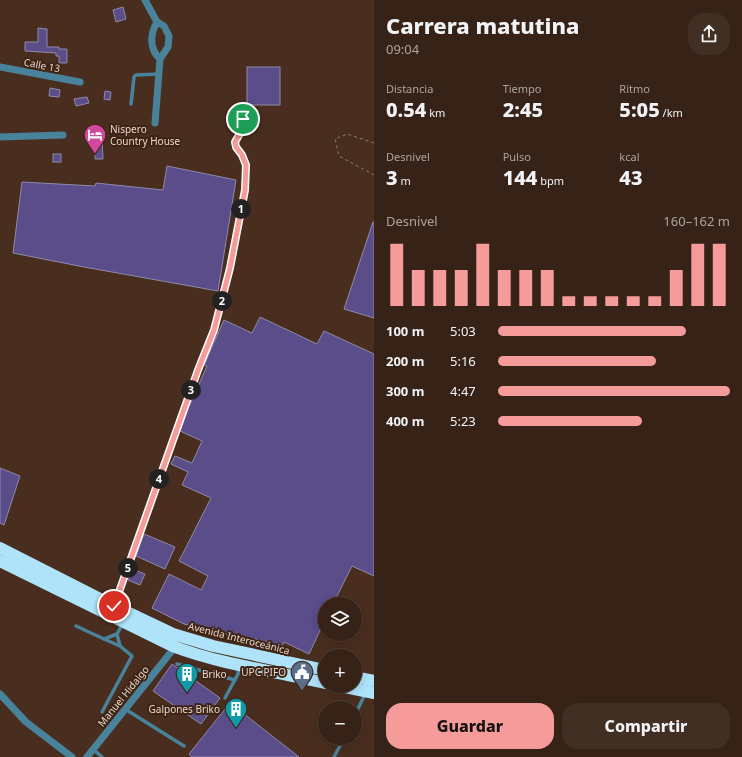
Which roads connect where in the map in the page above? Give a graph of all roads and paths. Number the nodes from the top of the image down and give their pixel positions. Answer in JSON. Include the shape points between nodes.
{"nodes":[{"id":1,"x":145,"y":0,"type":"edge"},
{"id":2,"x":157,"y":22,"type":"junction"},
{"id":3,"x":160,"y":58,"type":"junction"},
{"id":4,"x":0,"y":67,"type":"edge"},
{"id":5,"x":159,"y":74,"type":"junction"},
{"id":6,"x":80,"y":82,"type":"dead end"},
{"id":7,"x":131,"y":104,"type":"dead end"},
{"id":8,"x":251,"y":111,"type":"dead end"},
{"id":9,"x":155,"y":123,"type":"dead end"},
{"id":10,"x":63,"y":135,"type":"dead end"},
{"id":11,"x":0,"y":137,"type":"edge"},
{"id":12,"x":374,"y":143,"type":"edge"},
{"id":13,"x":374,"y":175,"type":"edge"},
{"id":14,"x":0,"y":548,"type":"edge"},
{"id":15,"x":0,"y":561,"type":"edge"},
{"id":16,"x":114,"y":606,"type":"junction"},
{"id":17,"x":123,"y":622,"type":"junction"},
{"id":18,"x":76,"y":626,"type":"dead end"},
{"id":19,"x":117,"y":634,"type":"junction"},
{"id":20,"x":104,"y":639,"type":"junction"},
{"id":21,"x":120,"y":646,"type":"junction"},
{"id":22,"x":175,"y":647,"type":"junction"},
{"id":23,"x":177,"y":664,"type":"dead end"},
{"id":24,"x":239,"y":665,"type":"junction"},
{"id":25,"x":318,"y":668,"type":"edge"},
{"id":26,"x":362,"y":678,"type":"edge"},
{"id":27,"x":235,"y":680,"type":"junction"},
{"id":28,"x":318,"y":681,"type":"edge"},
{"id":29,"x":374,"y":681,"type":"edge"},
{"id":30,"x":370,"y":692,"type":"edge"},
{"id":31,"x":0,"y":694,"type":"edge"},
{"id":32,"x":225,"y":698,"type":"dead end"},
{"id":33,"x":362,"y":704,"type":"edge"},
{"id":34,"x":125,"y":709,"type":"junction"},
{"id":35,"x":102,"y":712,"type":"dead end"},
{"id":36,"x":340,"y":745,"type":"edge"},
{"id":37,"x":184,"y":746,"type":"dead end"},
{"id":38,"x":93,"y":749,"type":"junction"},
{"id":39,"x":72,"y":757,"type":"edge"},
{"id":40,"x":87,"y":757,"type":"edge"},
{"id":41,"x":102,"y":757,"type":"edge"},
{"id":42,"x":334,"y":757,"type":"edge"}],
"edges":[{"from":1,"to":2,"type":"street"},
{"from":2,"to":3,"type":"street","via":[[152,33],[152,47]]},
{"from":2,"to":3,"type":"street","via":[[164,26],[169,36],[168,47]]},
{"from":3,"to":5,"type":"street"},
{"from":4,"to":6,"type":"street","name":"Calle 13"},
{"from":5,"to":7,"type":"lane","via":[[134,77]]},
{"from":5,"to":9,"type":"street"},
{"from":8,"to":16,"type":"lane","via":[[243,119],[242,130],[235,142],[246,165],[245,190],[230,268],[214,330]]},
{"from":10,"to":11,"type":"street"},
{"from":12,"to":13,"type":"path","via":[[347,134],[335,139],[339,156]]},
{"from":14,"to":16,"type":"highway","name":"Avenida Interoceánica"},
{"from":15,"to":17,"type":"highway"},
{"from":16,"to":25,"type":"highway","name":"Avenida Interoceánica","via":[[173,634],[194,641]]},
{"from":17,"to":19,"type":"lane"},
{"from":17,"to":22,"type":"highway"},
{"from":18,"to":20,"type":"lane"},
{"from":19,"to":20,"type":"lane"},
{"from":19,"to":21,"type":"lane"},
{"from":20,"to":21,"type":"lane"},
{"from":21,"to":35,"type":"lane","via":[[132,654],[132,658]]},
{"from":22,"to":24,"type":"highway"},
{"from":22,"to":34,"type":"street","name":"Manuel Hidalgo"},
{"from":23,"to":27,"type":"lane"},
{"from":24,"to":27,"type":"lane"},
{"from":24,"to":28,"type":"highway"},
{"from":26,"to":29,"type":"highway"},
{"from":27,"to":32,"type":"lane"},
{"from":30,"to":33,"type":"lane"},
{"from":31,"to":39,"type":"street","via":[[26,722]]},
{"from":34,"to":37,"type":"lane"},
{"from":34,"to":38,"type":"street","name":"Manuel Hidalgo"},
{"from":36,"to":42,"type":"lane"},
{"from":38,"to":40,"type":"street","name":"Manuel Hidalgo"},
{"from":38,"to":41,"type":"lane"}]}
